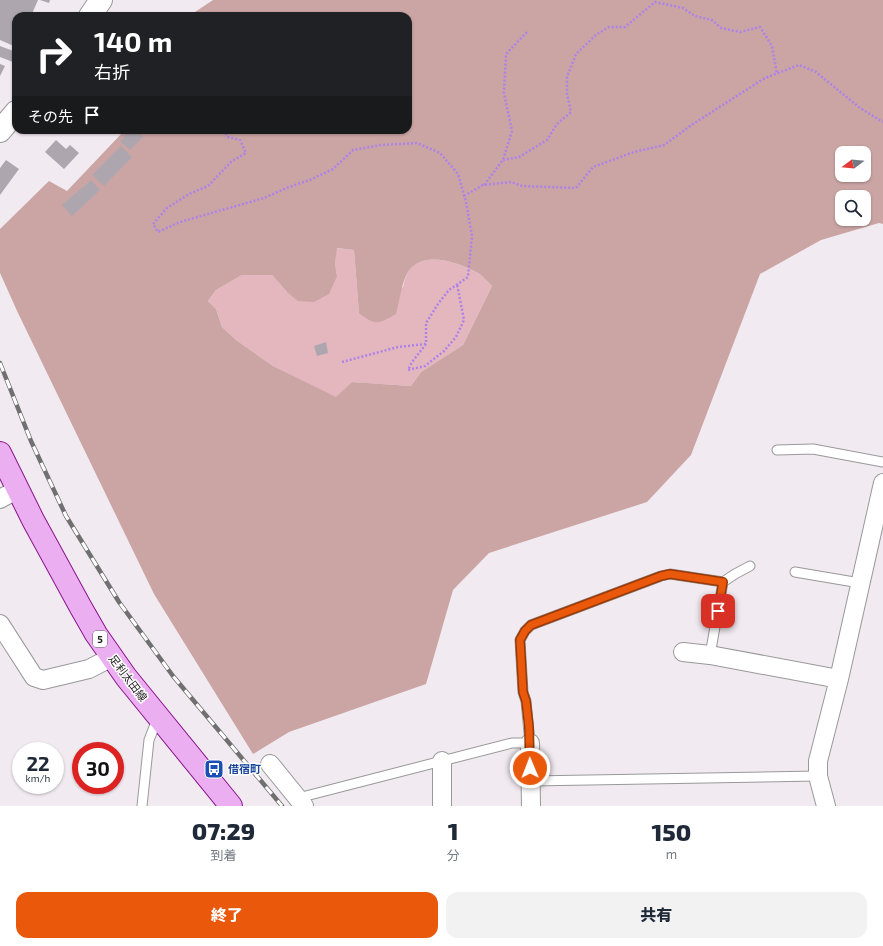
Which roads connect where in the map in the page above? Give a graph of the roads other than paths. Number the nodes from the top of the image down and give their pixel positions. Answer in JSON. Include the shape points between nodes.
{"nodes":[{"id":1,"x":100,"y":0,"type":"edge"},
{"id":2,"x":92,"y":12,"type":"edge"},
{"id":3,"x":12,"y":117,"type":"edge"},
{"id":4,"x":0,"y":131,"type":"edge"},
{"id":5,"x":777,"y":450,"type":"dead end"},
{"id":6,"x":0,"y":453,"type":"edge"},
{"id":7,"x":883,"y":462,"type":"edge"},
{"id":8,"x":883,"y":483,"type":"edge"},
{"id":9,"x":9,"y":494,"type":"edge"},
{"id":10,"x":750,"y":566,"type":"dead end"},
{"id":11,"x":796,"y":572,"type":"dead end"},
{"id":12,"x":723,"y":582,"type":"junction"},
{"id":13,"x":860,"y":583,"type":"junction"},
{"id":14,"x":0,"y":624,"type":"edge"},
{"id":15,"x":682,"y":652,"type":"dead end"},
{"id":16,"x":710,"y":655,"type":"junction"},
{"id":17,"x":112,"y":657,"type":"junction"},
{"id":18,"x":839,"y":679,"type":"junction"},
{"id":19,"x":158,"y":717,"type":"junction"},
{"id":20,"x":530,"y":743,"type":"junction"},
{"id":21,"x":442,"y":761,"type":"junction"},
{"id":22,"x":270,"y":764,"type":"dead end"},
{"id":23,"x":818,"y":776,"type":"junction"},
{"id":24,"x":531,"y":781,"type":"junction"},
{"id":25,"x":301,"y":802,"type":"edge"},
{"id":26,"x":142,"y":806,"type":"edge"},
{"id":27,"x":231,"y":806,"type":"edge"},
{"id":28,"x":442,"y":806,"type":"edge"},
{"id":29,"x":531,"y":806,"type":"edge"},
{"id":30,"x":826,"y":806,"type":"edge"}],
"edges":[{"from":1,"to":2,"type":"street"},
{"from":3,"to":4,"type":"street"},
{"from":5,"to":7,"type":"lane","via":[[813,449]]},
{"from":6,"to":9,"type":"main road","name":"足利太田線","number":"5"},
{"from":8,"to":13,"type":"street"},
{"from":9,"to":17,"type":"main road","name":"足利太田線","number":"5"},
{"from":10,"to":12,"type":"lane"},
{"from":11,"to":13,"type":"lane"},
{"from":12,"to":16,"type":"lane"},
{"from":12,"to":20,"type":"lane","via":[[670,574],[661,576],[531,625],[520,640],[523,692]]},
{"from":13,"to":18,"type":"street"},
{"from":14,"to":17,"type":"street","via":[[34,677],[43,680],[89,669]]},
{"from":15,"to":16,"type":"street"},
{"from":16,"to":18,"type":"street"},
{"from":17,"to":19,"type":"main road","name":"足利太田線","number":"5"},
{"from":18,"to":23,"type":"street","via":[[818,761]]},
{"from":19,"to":26,"type":"lane","via":[[149,740]]},
{"from":19,"to":27,"type":"main road","name":"足利太田線","number":"5"},
{"from":20,"to":21,"type":"lane","via":[[512,744]]},
{"from":20,"to":24,"type":"street"},
{"from":21,"to":25,"type":"lane"},
{"from":21,"to":28,"type":"street"},
{"from":22,"to":25,"type":"street"},
{"from":23,"to":24,"type":"lane"},
{"from":23,"to":30,"type":"street"},
{"from":24,"to":29,"type":"street"}]}
